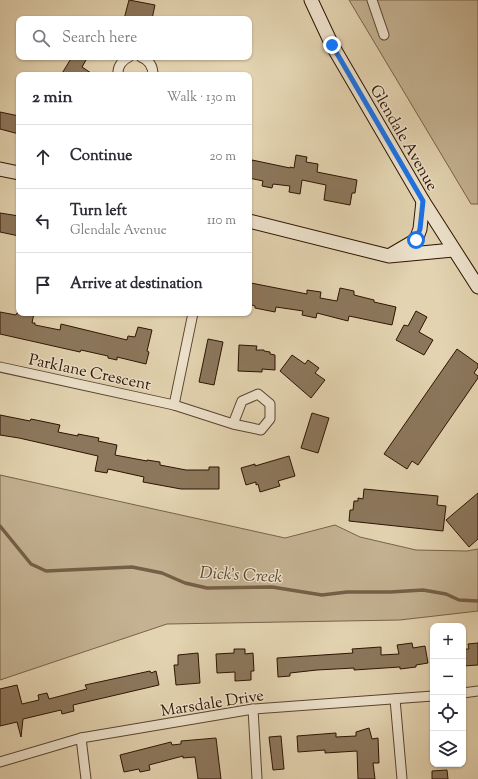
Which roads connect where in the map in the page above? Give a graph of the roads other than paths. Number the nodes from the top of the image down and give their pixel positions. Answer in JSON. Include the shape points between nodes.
{"nodes":[{"id":1,"x":311,"y":0,"type":"edge"},
{"id":2,"x":372,"y":0,"type":"edge"},
{"id":3,"x":384,"y":35,"type":"dead end"},
{"id":4,"x":124,"y":60,"type":"edge"},
{"id":5,"x":146,"y":60,"type":"edge"},
{"id":6,"x":118,"y":72,"type":"edge"},
{"id":7,"x":153,"y":72,"type":"edge"},
{"id":8,"x":0,"y":168,"type":"edge"},
{"id":9,"x":16,"y":172,"type":"edge"},
{"id":10,"x":423,"y":201,"type":"junction"},
{"id":11,"x":252,"y":222,"type":"edge"},
{"id":12,"x":453,"y":250,"type":"junction"},
{"id":13,"x":389,"y":256,"type":"junction"},
{"id":14,"x":478,"y":287,"type":"edge"},
{"id":15,"x":192,"y":316,"type":"edge"},
{"id":16,"x":0,"y":367,"type":"edge"},
{"id":17,"x":174,"y":405,"type":"junction"},
{"id":18,"x":233,"y":424,"type":"junction"},
{"id":19,"x":478,"y":691,"type":"edge"},
{"id":20,"x":466,"y":693,"type":"edge"},
{"id":21,"x":430,"y":696,"type":"edge"},
{"id":22,"x":395,"y":699,"type":"junction"},
{"id":23,"x":253,"y":710,"type":"junction"},
{"id":24,"x":81,"y":738,"type":"junction"},
{"id":25,"x":0,"y":762,"type":"edge"},
{"id":26,"x":86,"y":779,"type":"edge"},
{"id":27,"x":257,"y":779,"type":"edge"},
{"id":28,"x":402,"y":779,"type":"edge"}],
"edges":[{"from":1,"to":10,"type":"main road","name":"Glendale Avenue","via":[[332,45]]},
{"from":2,"to":3,"type":"street"},
{"from":4,"to":6,"type":"street"},
{"from":5,"to":7,"type":"street"},
{"from":8,"to":9,"type":"main road"},
{"from":10,"to":12,"type":"main road","name":"Glendale Avenue"},
{"from":10,"to":13,"type":"main road","via":[[416,240]]},
{"from":11,"to":13,"type":"main road"},
{"from":12,"to":13,"type":"main road"},
{"from":12,"to":14,"type":"main road","name":"Glendale Avenue"},
{"from":15,"to":17,"type":"street"},
{"from":16,"to":17,"type":"street","name":"Parklane Crescent"},
{"from":17,"to":18,"type":"street","name":"Parklane Crescent"},
{"from":18,"to":18,"type":"street","name":"Parklane Crescent","via":[[261,430],[270,419],[270,404],[258,394],[242,401]]},
{"from":19,"to":20,"type":"street"},
{"from":21,"to":22,"type":"street","name":"Marsdale Drive"},
{"from":22,"to":23,"type":"street","name":"Marsdale Drive"},
{"from":22,"to":28,"type":"street"},
{"from":23,"to":24,"type":"street","name":"Marsdale Drive"},
{"from":23,"to":27,"type":"street"},
{"from":24,"to":25,"type":"street","name":"Marsdale Drive"},
{"from":24,"to":26,"type":"street"}]}
